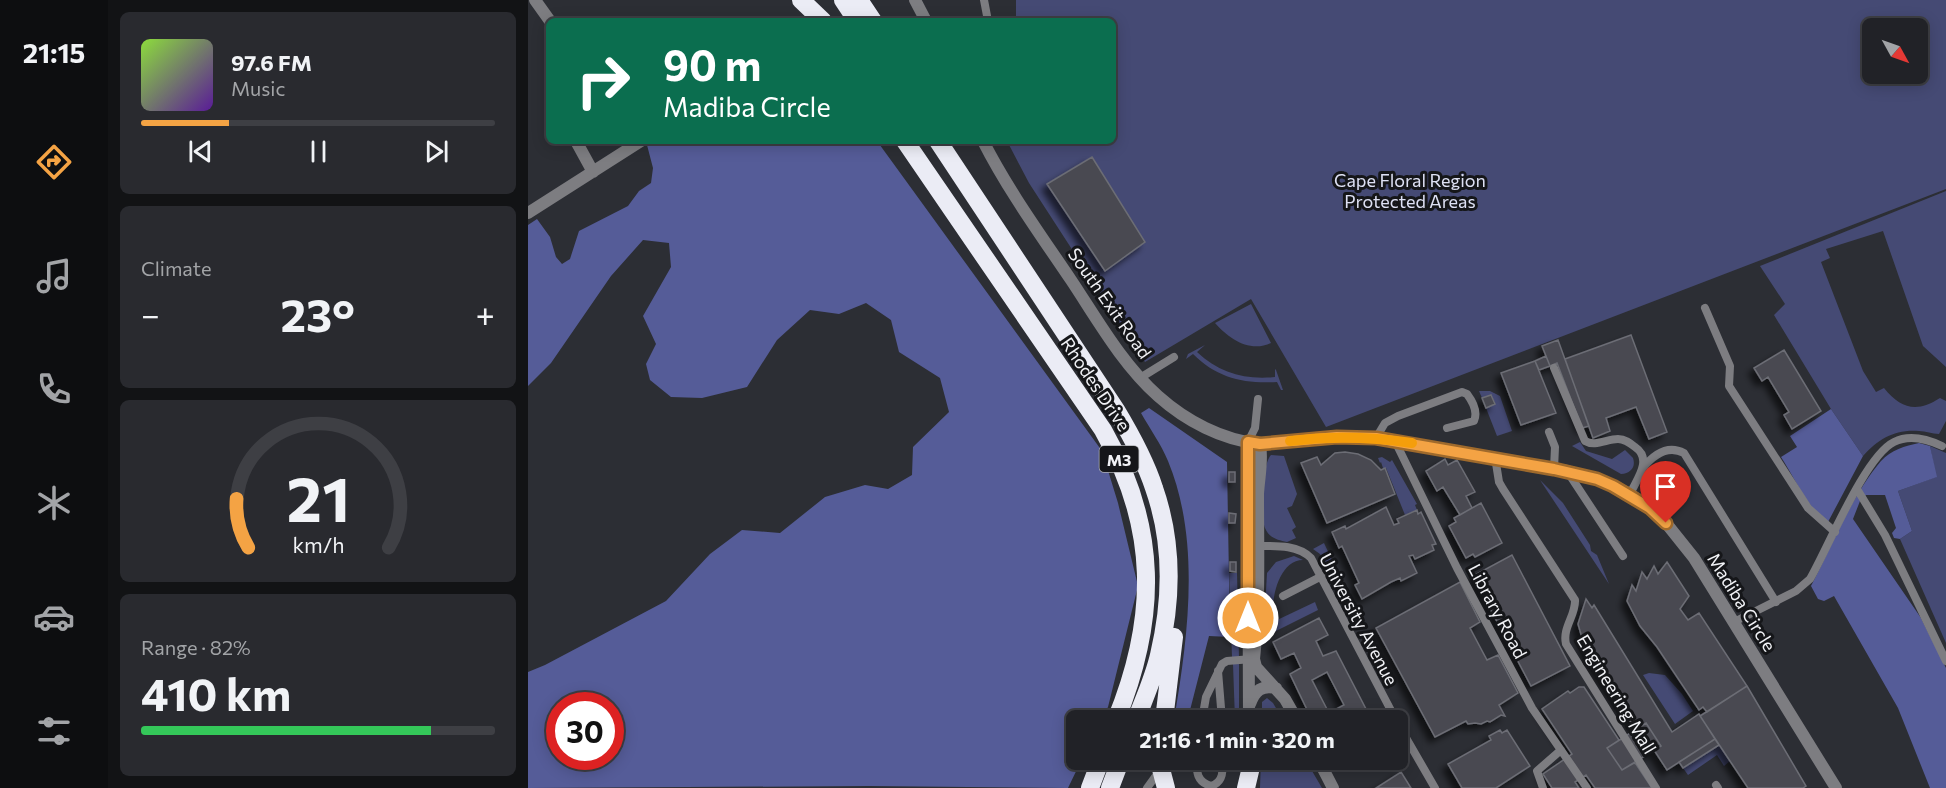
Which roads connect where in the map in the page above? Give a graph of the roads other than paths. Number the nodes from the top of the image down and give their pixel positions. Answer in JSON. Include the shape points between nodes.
{"nodes":[{"id":1,"x":535,"y":0,"type":"edge"},
{"id":2,"x":801,"y":0,"type":"edge"},
{"id":3,"x":810,"y":0,"type":"edge"},
{"id":4,"x":843,"y":0,"type":"edge"},
{"id":5,"x":860,"y":0,"type":"edge"},
{"id":6,"x":915,"y":0,"type":"edge"},
{"id":7,"x":984,"y":0,"type":"edge"},
{"id":8,"x":548,"y":18,"type":"edge"},
{"id":9,"x":820,"y":18,"type":"edge"},
{"id":10,"x":821,"y":18,"type":"edge"},
{"id":11,"x":855,"y":18,"type":"edge"},
{"id":12,"x":871,"y":18,"type":"edge"},
{"id":13,"x":924,"y":18,"type":"edge"},
{"id":14,"x":987,"y":18,"type":"edge"},
{"id":15,"x":578,"y":144,"type":"edge"},
{"id":16,"x":636,"y":144,"type":"edge"},
{"id":17,"x":907,"y":144,"type":"edge"},
{"id":18,"x":940,"y":144,"type":"edge"},
{"id":19,"x":985,"y":144,"type":"edge"},
{"id":20,"x":593,"y":172,"type":"junction"},
{"id":21,"x":528,"y":213,"type":"edge"},
{"id":22,"x":1705,"y":308,"type":"dead end"},
{"id":23,"x":1174,"y":357,"type":"dead end"},
{"id":24,"x":1554,"y":368,"type":"dead end"},
{"id":25,"x":1140,"y":378,"type":"junction"},
{"id":26,"x":1258,"y":399,"type":"dead end"},
{"id":27,"x":1116,"y":410,"type":"junction"},
{"id":28,"x":1447,"y":428,"type":"dead end"},
{"id":29,"x":1549,"y":432,"type":"dead end"},
{"id":30,"x":1376,"y":438,"type":"junction"},
{"id":31,"x":1395,"y":441,"type":"junction"},
{"id":32,"x":1254,"y":443,"type":"junction"},
{"id":33,"x":1942,"y":446,"type":"dead end"},
{"id":34,"x":1495,"y":457,"type":"junction"},
{"id":35,"x":1642,"y":469,"type":"junction"},
{"id":36,"x":1561,"y":470,"type":"junction"},
{"id":37,"x":1857,"y":489,"type":"junction"},
{"id":38,"x":1630,"y":494,"type":"junction"},
{"id":39,"x":1835,"y":532,"type":"junction"},
{"id":40,"x":1253,"y":546,"type":"junction"},
{"id":41,"x":1623,"y":556,"type":"dead end"},
{"id":42,"x":1322,"y":576,"type":"junction"},
{"id":43,"x":1283,"y":596,"type":"dead end"},
{"id":44,"x":1776,"y":602,"type":"junction"},
{"id":45,"x":1734,"y":622,"type":"junction"},
{"id":46,"x":1251,"y":660,"type":"junction"},
{"id":47,"x":1946,"y":661,"type":"edge"},
{"id":48,"x":1218,"y":671,"type":"junction"},
{"id":49,"x":1276,"y":688,"type":"junction"},
{"id":50,"x":1120,"y":710,"type":"edge"},
{"id":51,"x":1140,"y":710,"type":"edge"},
{"id":52,"x":1165,"y":710,"type":"edge"},
{"id":53,"x":1204,"y":710,"type":"edge"},
{"id":54,"x":1221,"y":710,"type":"edge"},
{"id":55,"x":1248,"y":710,"type":"edge"},
{"id":56,"x":1249,"y":710,"type":"edge"},
{"id":57,"x":1290,"y":710,"type":"edge"},
{"id":58,"x":1391,"y":710,"type":"edge"},
{"id":59,"x":1408,"y":741,"type":"edge"},
{"id":60,"x":1561,"y":750,"type":"junction"},
{"id":61,"x":1097,"y":770,"type":"edge"},
{"id":62,"x":1117,"y":770,"type":"edge"},
{"id":63,"x":1158,"y":770,"type":"edge"},
{"id":64,"x":1162,"y":770,"type":"edge"},
{"id":65,"x":1196,"y":770,"type":"edge"},
{"id":66,"x":1222,"y":770,"type":"edge"},
{"id":67,"x":1250,"y":770,"type":"edge"},
{"id":68,"x":1251,"y":770,"type":"edge"},
{"id":69,"x":1324,"y":770,"type":"edge"},
{"id":70,"x":1833,"y":787,"type":"edge"},
{"id":71,"x":1090,"y":788,"type":"edge"},
{"id":72,"x":1110,"y":788,"type":"edge"},
{"id":73,"x":1147,"y":788,"type":"edge"},
{"id":74,"x":1166,"y":788,"type":"edge"},
{"id":75,"x":1246,"y":788,"type":"edge"},
{"id":76,"x":1251,"y":788,"type":"edge"},
{"id":77,"x":1334,"y":788,"type":"edge"},
{"id":78,"x":1435,"y":788,"type":"edge"},
{"id":79,"x":1543,"y":788,"type":"edge"},
{"id":80,"x":1587,"y":788,"type":"edge"},
{"id":81,"x":1656,"y":788,"type":"edge"}],
"edges":[{"from":1,"to":8,"type":"street"},
{"from":2,"to":9,"type":"highway"},
{"from":3,"to":10,"type":"highway"},
{"from":4,"to":11,"type":"highway"},
{"from":5,"to":12,"type":"highway"},
{"from":6,"to":13,"type":"street"},
{"from":7,"to":14,"type":"lane"},
{"from":15,"to":20,"type":"street"},
{"from":16,"to":20,"type":"street"},
{"from":17,"to":50,"type":"highway","name":"Rhodes Drive","number":"M3","via":[[1103,430],[1125,473],[1141,527],[1148,585],[1140,646]]},
{"from":18,"to":27,"type":"highway","name":"Rhodes Drive","number":"M3"},
{"from":19,"to":25,"type":"street","name":"South Exit Road","via":[[1004,179]]},
{"from":20,"to":21,"type":"street"},
{"from":22,"to":39,"type":"lane","via":[[1730,366],[1729,386],[1808,508]]},
{"from":23,"to":25,"type":"lane"},
{"from":24,"to":35,"type":"lane","via":[[1585,441],[1593,444],[1625,440],[1642,451]]},
{"from":25,"to":32,"type":"street","name":"South Exit Road","via":[[1200,426]]},
{"from":26,"to":32,"type":"lane"},
{"from":27,"to":51,"type":"highway","name":"Rhodes Drive","number":"M3","via":[[1155,489],[1167,557],[1168,595],[1159,657]]},
{"from":27,"to":52,"type":"highway","via":[[1144,437],[1164,483],[1175,524],[1179,595]]},
{"from":28,"to":30,"type":"lane","via":[[1474,421],[1476,413],[1467,394],[1462,392],[1398,416],[1385,423]]},
{"from":29,"to":36,"type":"lane"},
{"from":30,"to":31,"type":"street","name":"Madiba Circle"},
{"from":30,"to":32,"type":"street","name":"Madiba Circle"},
{"from":31,"to":34,"type":"street","name":"Madiba Circle"},
{"from":31,"to":60,"type":"lane","name":"Library Road","via":[[1532,708]]},
{"from":32,"to":40,"type":"street"},
{"from":33,"to":37,"type":"lane","via":[[1919,438],[1895,441],[1875,458]]},
{"from":34,"to":36,"type":"street","name":"Madiba Circle"},
{"from":34,"to":81,"type":"lane","name":"Engineering Mall","via":[[1499,482],[1575,600],[1566,644]]},
{"from":35,"to":38,"type":"lane"},
{"from":35,"to":44,"type":"lane","via":[[1661,452],[1677,449],[1684,453]]},
{"from":36,"to":38,"type":"street","name":"Madiba Circle","via":[[1597,479]]},
{"from":36,"to":41,"type":"lane"},
{"from":37,"to":39,"type":"lane"},
{"from":37,"to":47,"type":"lane","via":[[1885,535]]},
{"from":38,"to":45,"type":"street","name":"Madiba Circle","via":[[1681,540]]},
{"from":39,"to":44,"type":"lane","via":[[1810,579]]},
{"from":40,"to":42,"type":"lane","name":"University Avenue","via":[[1303,551]]},
{"from":40,"to":46,"type":"street"},
{"from":42,"to":43,"type":"lane"},
{"from":42,"to":58,"type":"lane","name":"University Avenue"},
{"from":44,"to":45,"type":"lane"},
{"from":45,"to":70,"type":"street","name":"Madiba Circle"},
{"from":46,"to":48,"type":"lane","via":[[1224,662]]},
{"from":46,"to":49,"type":"street"},
{"from":46,"to":55,"type":"street"},
{"from":48,"to":53,"type":"lane"},
{"from":48,"to":54,"type":"lane"},
{"from":49,"to":56,"type":"street","via":[[1258,690]]},
{"from":49,"to":57,"type":"street"},
{"from":59,"to":78,"type":"lane"},
{"from":60,"to":79,"type":"lane","via":[[1537,771]]},
{"from":60,"to":80,"type":"lane","name":"Library Road"},
{"from":61,"to":71,"type":"highway"},
{"from":62,"to":72,"type":"highway"},
{"from":63,"to":73,"type":"lane"},
{"from":64,"to":74,"type":"highway"},
{"from":65,"to":66,"type":"lane","via":[[1203,782],[1211,786],[1220,781]]},
{"from":67,"to":75,"type":"highway"},
{"from":68,"to":76,"type":"street"},
{"from":69,"to":77,"type":"street"}]}
